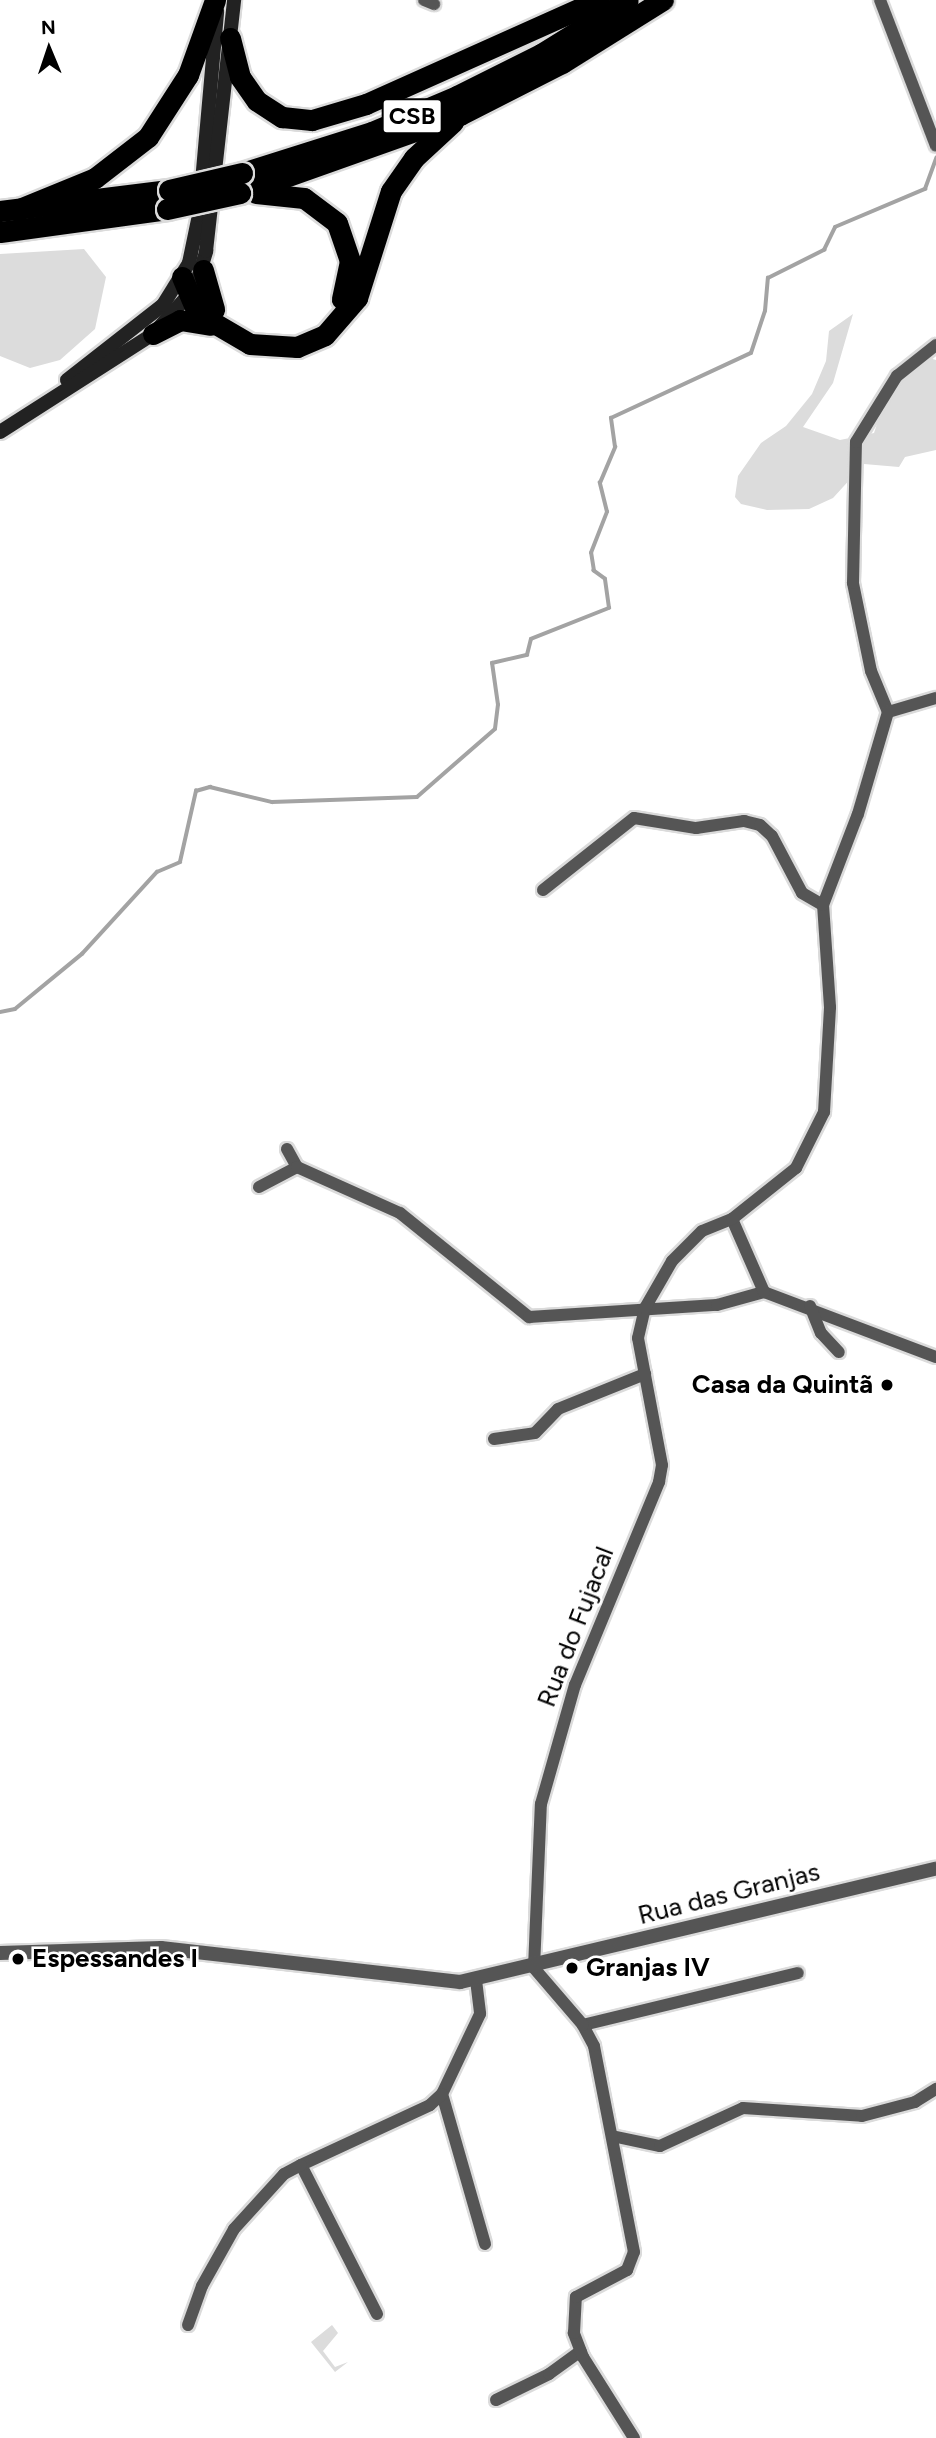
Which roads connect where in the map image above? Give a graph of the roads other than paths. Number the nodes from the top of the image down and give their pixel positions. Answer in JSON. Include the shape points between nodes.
{"nodes":[{"id":1,"x":216,"y":0,"type":"edge"},
{"id":2,"x":234,"y":0,"type":"edge"},
{"id":3,"x":599,"y":0,"type":"edge"},
{"id":4,"x":628,"y":0,"type":"edge"},
{"id":5,"x":663,"y":0,"type":"edge"},
{"id":6,"x":880,"y":0,"type":"edge"},
{"id":7,"x":230,"y":38,"type":"junction"},
{"id":8,"x":460,"y":116,"type":"junction"},
{"id":9,"x":936,"y":146,"type":"edge"},
{"id":10,"x":241,"y":183,"type":"junction"},
{"id":11,"x":168,"y":200,"type":"junction"},
{"id":12,"x":8,"y":211,"type":"edge"},
{"id":13,"x":0,"y":232,"type":"edge"},
{"id":14,"x":203,"y":270,"type":"junction"},
{"id":15,"x":180,"y":291,"type":"junction"},
{"id":16,"x":214,"y":317,"type":"junction"},
{"id":17,"x":153,"y":334,"type":"junction"},
{"id":18,"x":936,"y":345,"type":"edge"},
{"id":19,"x":4,"y":430,"type":"edge"},
{"id":20,"x":936,"y":698,"type":"edge"},
{"id":21,"x":888,"y":712,"type":"junction"},
{"id":22,"x":543,"y":890,"type":"dead end"},
{"id":23,"x":823,"y":905,"type":"junction"},
{"id":24,"x":287,"y":1150,"type":"dead end"},
{"id":25,"x":297,"y":1167,"type":"junction"},
{"id":26,"x":259,"y":1187,"type":"dead end"},
{"id":27,"x":732,"y":1219,"type":"junction"},
{"id":28,"x":764,"y":1292,"type":"junction"},
{"id":29,"x":810,"y":1306,"type":"junction"},
{"id":30,"x":645,"y":1308,"type":"junction"},
{"id":31,"x":839,"y":1352,"type":"dead end"},
{"id":32,"x":936,"y":1357,"type":"edge"},
{"id":33,"x":645,"y":1374,"type":"junction"},
{"id":34,"x":494,"y":1439,"type":"dead end"},
{"id":35,"x":936,"y":1869,"type":"edge"},
{"id":36,"x":0,"y":1953,"type":"edge"},
{"id":37,"x":534,"y":1969,"type":"junction"},
{"id":38,"x":798,"y":1973,"type":"dead end"},
{"id":39,"x":476,"y":1980,"type":"junction"},
{"id":40,"x":583,"y":2025,"type":"junction"},
{"id":41,"x":442,"y":2094,"type":"junction"},
{"id":42,"x":933,"y":2094,"type":"edge"},
{"id":43,"x":612,"y":2136,"type":"junction"},
{"id":44,"x":301,"y":2165,"type":"junction"},
{"id":45,"x":485,"y":2244,"type":"dead end"},
{"id":46,"x":377,"y":2314,"type":"dead end"},
{"id":47,"x":188,"y":2325,"type":"dead end"},
{"id":48,"x":581,"y":2351,"type":"junction"},
{"id":49,"x":495,"y":2400,"type":"dead end"},
{"id":50,"x":634,"y":2438,"type":"edge"}],
"edges":[{"from":1,"to":12,"type":"highway","via":[[188,75],[148,137],[95,178]]},
{"from":1,"to":15,"type":"main road","via":[[199,215]]},
{"from":2,"to":7,"type":"main road"},
{"from":3,"to":7,"type":"highway","via":[[366,104],[312,120],[282,117],[257,101],[240,77]]},
{"from":4,"to":10,"type":"highway","number":"CSB","via":[[541,54],[457,96]]},
{"from":5,"to":8,"type":"highway","number":"CSB","via":[[562,63]]},
{"from":6,"to":9,"type":"street"},
{"from":7,"to":14,"type":"main road"},
{"from":8,"to":10,"type":"highway","number":"CSB"},
{"from":8,"to":16,"type":"highway","via":[[414,158],[391,191],[360,289],[339,324],[312,342],[282,349],[250,344]]},
{"from":10,"to":11,"type":"highway","number":"CSB","bridge":true},
{"from":10,"to":16,"type":"highway","via":[[318,205],[344,235],[350,275],[334,312],[297,335],[250,331]]},
{"from":11,"to":12,"type":"highway","number":"CSB"},
{"from":11,"to":13,"type":"highway","number":"CSB"},
{"from":14,"to":15,"type":"main road"},
{"from":14,"to":16,"type":"highway"},
{"from":15,"to":16,"type":"highway","via":[[197,313]]},
{"from":15,"to":17,"type":"main road"},
{"from":15,"to":19,"type":"main road"},
{"from":16,"to":17,"type":"highway","via":[[180,320]]},
{"from":17,"to":19,"type":"main road"},
{"from":18,"to":21,"type":"street","via":[[897,376],[856,442],[853,583],[872,671]]},
{"from":20,"to":21,"type":"street"},
{"from":21,"to":23,"type":"street","via":[[858,814]]},
{"from":22,"to":23,"type":"street","via":[[634,818],[696,828],[744,821],[760,825],[772,836],[802,893]]},
{"from":23,"to":27,"type":"street","name":"Rua do Fujacal","via":[[830,1007],[824,1112],[796,1168]]},
{"from":24,"to":25,"type":"street"},
{"from":25,"to":26,"type":"street"},
{"from":25,"to":30,"type":"street","via":[[400,1213],[529,1317]]},
{"from":27,"to":28,"type":"street"},
{"from":27,"to":30,"type":"street","name":"Rua do Fujacal","via":[[702,1231],[672,1261]]},
{"from":28,"to":29,"type":"street"},
{"from":28,"to":30,"type":"street","via":[[717,1305]]},
{"from":29,"to":31,"type":"street","via":[[821,1333]]},
{"from":29,"to":32,"type":"street","via":[[878,1339]]},
{"from":30,"to":33,"type":"street","name":"Rua do Fujacal","via":[[638,1338]]},
{"from":33,"to":34,"type":"street","via":[[558,1409],[535,1433]]},
{"from":33,"to":37,"type":"street","name":"Rua do Fujacal","via":[[662,1465],[659,1482],[575,1685],[541,1804]]},
{"from":35,"to":37,"type":"street","name":"Rua das Granjas"},
{"from":36,"to":39,"type":"street","name":"Rua das Granjas","via":[[161,1948],[384,1976]]},
{"from":37,"to":39,"type":"street","name":"Rua das Granjas"},
{"from":37,"to":40,"type":"street"},
{"from":38,"to":40,"type":"street"},
{"from":39,"to":41,"type":"street","via":[[480,2014]]},
{"from":40,"to":43,"type":"street","via":[[594,2046]]},
{"from":41,"to":44,"type":"street","via":[[430,2105]]},
{"from":41,"to":45,"type":"street"},
{"from":42,"to":43,"type":"street","via":[[862,2116],[743,2108],[660,2146]]},
{"from":43,"to":48,"type":"street","via":[[634,2252],[627,2270],[576,2297],[574,2333]]},
{"from":44,"to":46,"type":"street"},
{"from":44,"to":47,"type":"street","via":[[284,2174],[234,2229],[202,2286]]},
{"from":48,"to":49,"type":"street","via":[[549,2374]]},
{"from":48,"to":50,"type":"street"}]}
